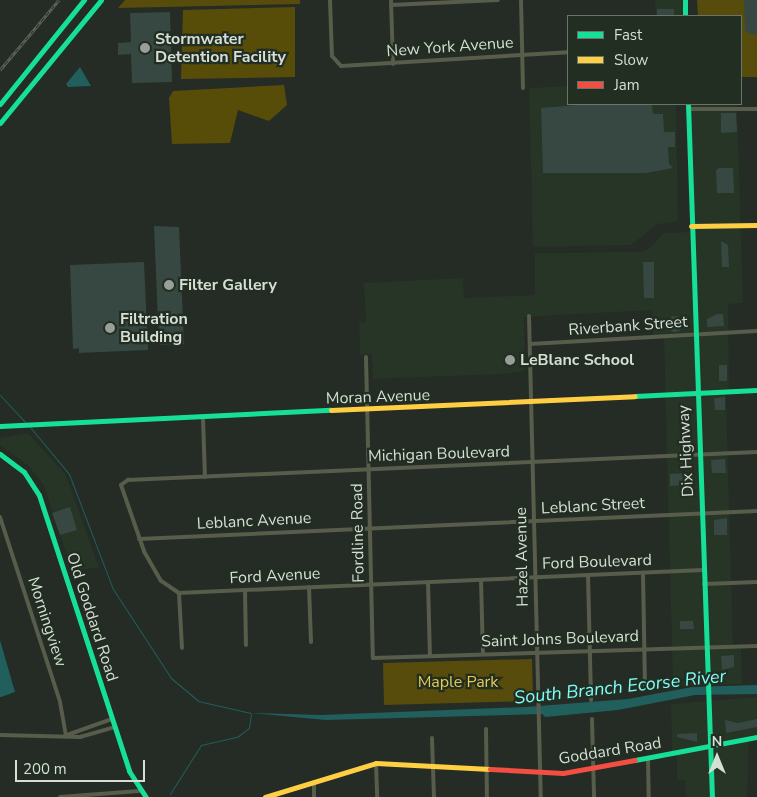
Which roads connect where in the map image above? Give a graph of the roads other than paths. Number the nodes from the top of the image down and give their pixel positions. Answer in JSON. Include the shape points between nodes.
{"nodes":[{"id":1,"x":84,"y":0,"type":"edge"},
{"id":2,"x":100,"y":0,"type":"edge"},
{"id":3,"x":330,"y":0,"type":"edge"},
{"id":4,"x":498,"y":0,"type":"edge"},
{"id":5,"x":521,"y":0,"type":"edge"},
{"id":6,"x":685,"y":0,"type":"edge"},
{"id":7,"x":391,"y":2,"type":"edge"},
{"id":8,"x":685,"y":15,"type":"edge"},
{"id":9,"x":567,"y":52,"type":"edge"},
{"id":10,"x":522,"y":55,"type":"junction"},
{"id":11,"x":393,"y":64,"type":"junction"},
{"id":12,"x":523,"y":88,"type":"dead end"},
{"id":13,"x":0,"y":104,"type":"edge"},
{"id":14,"x":688,"y":106,"type":"edge"},
{"id":15,"x":757,"y":109,"type":"edge"},
{"id":16,"x":0,"y":123,"type":"edge"},
{"id":17,"x":757,"y":225,"type":"edge"},
{"id":18,"x":691,"y":226,"type":"junction"},
{"id":19,"x":529,"y":316,"type":"dead end"},
{"id":20,"x":757,"y":330,"type":"edge"},
{"id":21,"x":694,"y":335,"type":"junction"},
{"id":22,"x":530,"y":344,"type":"junction"},
{"id":23,"x":366,"y":357,"type":"dead end"},
{"id":24,"x":757,"y":390,"type":"edge"},
{"id":25,"x":696,"y":393,"type":"junction"},
{"id":26,"x":532,"y":403,"type":"junction"},
{"id":27,"x":367,"y":410,"type":"junction"},
{"id":28,"x":203,"y":418,"type":"junction"},
{"id":29,"x":0,"y":426,"type":"edge"},
{"id":30,"x":757,"y":452,"type":"edge"},
{"id":31,"x":0,"y":454,"type":"edge"},
{"id":32,"x":698,"y":455,"type":"junction"},
{"id":33,"x":533,"y":462,"type":"junction"},
{"id":34,"x":369,"y":469,"type":"junction"},
{"id":35,"x":204,"y":477,"type":"junction"},
{"id":36,"x":757,"y":511,"type":"edge"},
{"id":37,"x":702,"y":514,"type":"junction"},
{"id":38,"x":0,"y":517,"type":"edge"},
{"id":39,"x":535,"y":521,"type":"junction"},
{"id":40,"x":370,"y":528,"type":"junction"},
{"id":41,"x":7,"y":539,"type":"junction"},
{"id":42,"x":138,"y":539,"type":"junction"},
{"id":43,"x":0,"y":541,"type":"edge"},
{"id":44,"x":704,"y":570,"type":"junction"},
{"id":45,"x":643,"y":573,"type":"junction"},
{"id":46,"x":588,"y":575,"type":"junction"},
{"id":47,"x":536,"y":577,"type":"junction"},
{"id":48,"x":481,"y":580,"type":"junction"},
{"id":49,"x":428,"y":582,"type":"junction"},
{"id":50,"x":757,"y":582,"type":"edge"},
{"id":51,"x":372,"y":584,"type":"junction"},
{"id":52,"x":704,"y":584,"type":"junction"},
{"id":53,"x":309,"y":587,"type":"junction"},
{"id":54,"x":245,"y":590,"type":"junction"},
{"id":55,"x":179,"y":592,"type":"junction"},
{"id":56,"x":311,"y":642,"type":"dead end"},
{"id":57,"x":246,"y":645,"type":"dead end"},
{"id":58,"x":757,"y":646,"type":"edge"},
{"id":59,"x":706,"y":647,"type":"junction"},
{"id":60,"x":182,"y":648,"type":"dead end"},
{"id":61,"x":373,"y":648,"type":"joint"},
{"id":62,"x":644,"y":649,"type":"junction"},
{"id":63,"x":590,"y":651,"type":"junction"},
{"id":64,"x":536,"y":653,"type":"junction"},
{"id":65,"x":483,"y":654,"type":"junction"},
{"id":66,"x":430,"y":656,"type":"junction"},
{"id":67,"x":645,"y":688,"type":"dead end"},
{"id":68,"x":591,"y":700,"type":"dead end"},
{"id":69,"x":112,"y":719,"type":"junction"},
{"id":70,"x":592,"y":719,"type":"dead end"},
{"id":71,"x":91,"y":726,"type":"junction"},
{"id":72,"x":115,"y":727,"type":"junction"},
{"id":73,"x":486,"y":729,"type":"dead end"},
{"id":74,"x":94,"y":734,"type":"junction"},
{"id":75,"x":0,"y":735,"type":"edge"},
{"id":76,"x":67,"y":735,"type":"junction"},
{"id":77,"x":757,"y":737,"type":"edge"},
{"id":78,"x":432,"y":738,"type":"dead end"},
{"id":79,"x":710,"y":746,"type":"junction"},
{"id":80,"x":648,"y":758,"type":"junction"},
{"id":81,"x":376,"y":763,"type":"junction"},
{"id":82,"x":433,"y":766,"type":"junction"},
{"id":83,"x":593,"y":768,"type":"junction"},
{"id":84,"x":486,"y":769,"type":"junction"},
{"id":85,"x":540,"y":772,"type":"junction"},
{"id":86,"x":314,"y":782,"type":"junction"},
{"id":87,"x":139,"y":791,"type":"junction"},
{"id":88,"x":60,"y":797,"type":"edge"},
{"id":89,"x":146,"y":797,"type":"edge"},
{"id":90,"x":265,"y":797,"type":"edge"},
{"id":91,"x":314,"y":797,"type":"edge"},
{"id":92,"x":377,"y":797,"type":"edge"},
{"id":93,"x":434,"y":797,"type":"edge"},
{"id":94,"x":487,"y":797,"type":"edge"},
{"id":95,"x":540,"y":797,"type":"edge"},
{"id":96,"x":594,"y":797,"type":"edge"},
{"id":97,"x":648,"y":797,"type":"edge"},
{"id":98,"x":712,"y":797,"type":"edge"}],
"edges":[{"from":1,"to":13,"type":"main road"},
{"from":2,"to":16,"type":"main road"},
{"from":3,"to":11,"type":"street","name":"New York Avenue","via":[[335,63]]},
{"from":4,"to":7,"type":"street"},
{"from":5,"to":10,"type":"street"},
{"from":6,"to":8,"type":"main road"},
{"from":7,"to":11,"type":"street"},
{"from":9,"to":10,"type":"street","name":"New York Avenue"},
{"from":10,"to":11,"type":"street","name":"New York Avenue"},
{"from":10,"to":12,"type":"street"},
{"from":14,"to":15,"type":"street"},
{"from":14,"to":18,"type":"main road","name":"Dix Highway"},
{"from":17,"to":18,"type":"main road"},
{"from":18,"to":21,"type":"main road","name":"Dix Highway"},
{"from":19,"to":22,"type":"street","name":"Hazel Avenue"},
{"from":20,"to":21,"type":"street","name":"Riverbank Street"},
{"from":21,"to":22,"type":"street","name":"Riverbank Street"},
{"from":21,"to":25,"type":"main road","name":"Dix Highway"},
{"from":22,"to":26,"type":"street","name":"Hazel Avenue"},
{"from":23,"to":27,"type":"street","name":"Fordline Road"},
{"from":24,"to":25,"type":"main road","name":"Moran Avenue"},
{"from":25,"to":26,"type":"main road","name":"Moran Avenue"},
{"from":25,"to":32,"type":"main road","name":"Dix Highway"},
{"from":26,"to":27,"type":"main road","name":"Moran Avenue"},
{"from":26,"to":33,"type":"street","name":"Hazel Avenue"},
{"from":27,"to":28,"type":"main road","name":"Moran Avenue"},
{"from":27,"to":34,"type":"street","name":"Fordline Road"},
{"from":28,"to":29,"type":"main road","name":"Moran Avenue"},
{"from":28,"to":35,"type":"street"},
{"from":30,"to":32,"type":"street","name":"Michigan Boulevard"},
{"from":31,"to":69,"type":"main road","name":"Old Goddard Road","via":[[24,472],[39,495]]},
{"from":32,"to":33,"type":"street","name":"Michigan Boulevard"},
{"from":32,"to":37,"type":"main road","name":"Dix Highway"},
{"from":33,"to":34,"type":"street","name":"Michigan Boulevard"},
{"from":33,"to":39,"type":"street","name":"Hazel Avenue"},
{"from":34,"to":35,"type":"street","name":"Michigan Boulevard"},
{"from":34,"to":40,"type":"street","name":"Fordline Road"},
{"from":35,"to":42,"type":"street","name":"Michigan Boulevard","via":[[123,483]]},
{"from":36,"to":37,"type":"street","name":"Leblanc Street"},
{"from":37,"to":39,"type":"street","name":"Leblanc Street"},
{"from":37,"to":44,"type":"main road","name":"Dix Highway"},
{"from":38,"to":41,"type":"street","name":"Morningview"},
{"from":39,"to":40,"type":"street","name":"Leblanc Street"},
{"from":39,"to":47,"type":"street","name":"Hazel Avenue"},
{"from":40,"to":42,"type":"street","name":"Leblanc Avenue"},
{"from":40,"to":51,"type":"street","name":"Fordline Road"},
{"from":41,"to":43,"type":"street"},
{"from":41,"to":76,"type":"street","name":"Morningview","via":[[60,702]]},
{"from":42,"to":55,"type":"street","via":[[161,581]]},
{"from":44,"to":45,"type":"street","name":"Ford Boulevard"},
{"from":44,"to":52,"type":"main road","name":"Dix Highway"},
{"from":45,"to":46,"type":"street","name":"Ford Boulevard"},
{"from":45,"to":62,"type":"street"},
{"from":46,"to":47,"type":"street","name":"Ford Boulevard"},
{"from":46,"to":63,"type":"street"},
{"from":47,"to":48,"type":"street","name":"Ford Boulevard"},
{"from":47,"to":64,"type":"street","name":"Hazel Avenue"},
{"from":48,"to":49,"type":"street","name":"Ford Boulevard"},
{"from":48,"to":65,"type":"street"},
{"from":49,"to":51,"type":"street","name":"Ford Boulevard"},
{"from":49,"to":66,"type":"street"},
{"from":50,"to":52,"type":"street"},
{"from":51,"to":53,"type":"street","name":"Ford Avenue"},
{"from":51,"to":61,"type":"street","name":"Fordline Road"},
{"from":52,"to":59,"type":"main road","name":"Dix Highway"},
{"from":53,"to":54,"type":"street","name":"Ford Avenue"},
{"from":53,"to":56,"type":"street"},
{"from":54,"to":55,"type":"street","name":"Ford Avenue"},
{"from":54,"to":57,"type":"street"},
{"from":55,"to":60,"type":"street"},
{"from":58,"to":59,"type":"street","name":"Saint Johns Boulevard"},
{"from":59,"to":62,"type":"street","name":"Saint Johns Boulevard"},
{"from":59,"to":79,"type":"main road","name":"Dix Highway"},
{"from":61,"to":66,"type":"street","name":"Saint Johns Boulevard","via":[[374,658]]},
{"from":62,"to":63,"type":"street","name":"Saint Johns Boulevard"},
{"from":62,"to":67,"type":"street"},
{"from":63,"to":64,"type":"street","name":"Saint Johns Boulevard"},
{"from":63,"to":68,"type":"street"},
{"from":64,"to":65,"type":"street","name":"Saint Johns Boulevard"},
{"from":64,"to":85,"type":"street","name":"Hazel Avenue"},
{"from":65,"to":66,"type":"street","name":"Saint Johns Boulevard"},
{"from":69,"to":71,"type":"street"},
{"from":69,"to":72,"type":"main road","name":"Old Goddard Road"},
{"from":70,"to":83,"type":"street"},
{"from":71,"to":74,"type":"street"},
{"from":71,"to":76,"type":"street"},
{"from":72,"to":74,"type":"street"},
{"from":72,"to":87,"type":"main road","name":"Old Goddard Road"},
{"from":73,"to":84,"type":"street"},
{"from":74,"to":76,"type":"street"},
{"from":75,"to":76,"type":"street"},
{"from":77,"to":79,"type":"main road","name":"Goddard Road"},
{"from":78,"to":82,"type":"street"},
{"from":79,"to":80,"type":"main road","name":"Goddard Road"},
{"from":79,"to":98,"type":"main road","name":"Dix Highway"},
{"from":80,"to":83,"type":"main road","name":"Goddard Road"},
{"from":80,"to":97,"type":"street"},
{"from":81,"to":82,"type":"main road","name":"Goddard Road"},
{"from":81,"to":86,"type":"main road"},
{"from":81,"to":92,"type":"street"},
{"from":82,"to":84,"type":"main road","name":"Goddard Road"},
{"from":82,"to":93,"type":"street"},
{"from":83,"to":85,"type":"main road","name":"Goddard Road","via":[[563,773]]},
{"from":83,"to":96,"type":"street"},
{"from":84,"to":85,"type":"main road","name":"Goddard Road"},
{"from":84,"to":94,"type":"street"},
{"from":85,"to":95,"type":"street","name":"Hazel Avenue"},
{"from":86,"to":90,"type":"main road"},
{"from":86,"to":91,"type":"street"},
{"from":87,"to":88,"type":"street"},
{"from":87,"to":89,"type":"main road","name":"Old Goddard Road"}]}
